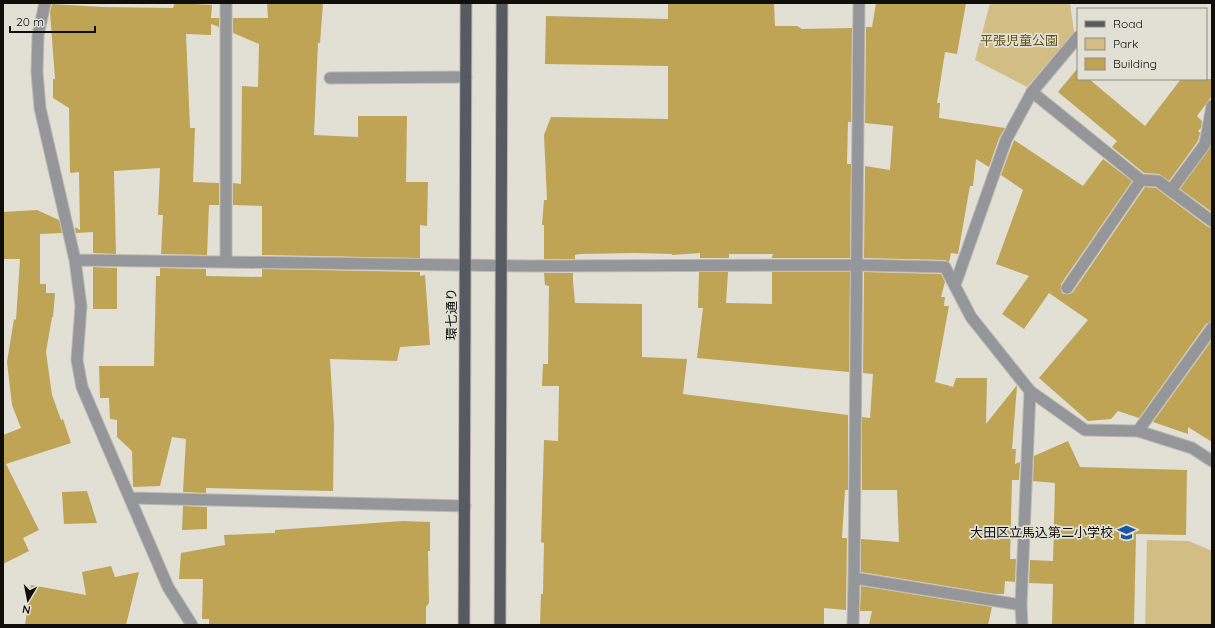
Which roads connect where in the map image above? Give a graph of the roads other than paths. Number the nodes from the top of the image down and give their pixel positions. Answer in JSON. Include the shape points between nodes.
{"nodes":[{"id":1,"x":45,"y":3,"type":"edge"},
{"id":2,"x":226,"y":3,"type":"edge"},
{"id":3,"x":466,"y":3,"type":"edge"},
{"id":4,"x":502,"y":3,"type":"edge"},
{"id":5,"x":859,"y":3,"type":"edge"},
{"id":6,"x":1077,"y":38,"type":"edge"},
{"id":7,"x":466,"y":77,"type":"junction"},
{"id":8,"x":330,"y":78,"type":"dead end"},
{"id":9,"x":1032,"y":92,"type":"junction"},
{"id":10,"x":1212,"y":106,"type":"edge"},
{"id":11,"x":1141,"y":180,"type":"junction"},
{"id":12,"x":1171,"y":190,"type":"junction"},
{"id":13,"x":1212,"y":220,"type":"edge"},
{"id":14,"x":75,"y":260,"type":"junction"},
{"id":15,"x":226,"y":262,"type":"junction"},
{"id":16,"x":465,"y":264,"type":"junction"},
{"id":17,"x":501,"y":265,"type":"junction"},
{"id":18,"x":857,"y":265,"type":"junction"},
{"id":19,"x":955,"y":285,"type":"junction"},
{"id":20,"x":1067,"y":288,"type":"dead end"},
{"id":21,"x":1212,"y":328,"type":"edge"},
{"id":22,"x":1030,"y":391,"type":"junction"},
{"id":23,"x":1138,"y":431,"type":"junction"},
{"id":24,"x":1212,"y":461,"type":"edge"},
{"id":25,"x":131,"y":498,"type":"junction"},
{"id":26,"x":465,"y":506,"type":"junction"},
{"id":27,"x":854,"y":578,"type":"junction"},
{"id":28,"x":1021,"y":605,"type":"junction"},
{"id":29,"x":192,"y":625,"type":"edge"},
{"id":30,"x":464,"y":625,"type":"edge"},
{"id":31,"x":500,"y":625,"type":"edge"},
{"id":32,"x":853,"y":625,"type":"edge"},
{"id":33,"x":1022,"y":625,"type":"edge"}],
"edges":[{"from":1,"to":14,"type":"street","via":[[38,36],[40,108]]},
{"from":2,"to":15,"type":"street"},
{"from":3,"to":7,"type":"main road","name":"環七通り"},
{"from":4,"to":17,"type":"main road"},
{"from":5,"to":18,"type":"street"},
{"from":6,"to":9,"type":"street"},
{"from":7,"to":8,"type":"street"},
{"from":7,"to":16,"type":"main road","name":"環七通り"},
{"from":9,"to":11,"type":"street"},
{"from":9,"to":19,"type":"street","via":[[1006,140]]},
{"from":10,"to":12,"type":"street","via":[[1205,144]]},
{"from":11,"to":12,"type":"street","via":[[1158,181]]},
{"from":11,"to":20,"type":"street"},
{"from":12,"to":13,"type":"street"},
{"from":14,"to":15,"type":"street"},
{"from":14,"to":25,"type":"street","via":[[81,306],[77,360],[82,386]]},
{"from":15,"to":16,"type":"street"},
{"from":16,"to":17,"type":"street"},
{"from":16,"to":26,"type":"main road","name":"環七通り"},
{"from":17,"to":18,"type":"street"},
{"from":17,"to":31,"type":"main road"},
{"from":18,"to":19,"type":"street","via":[[945,267]]},
{"from":18,"to":27,"type":"street"},
{"from":19,"to":22,"type":"street","via":[[971,317]]},
{"from":21,"to":23,"type":"street"},
{"from":22,"to":23,"type":"street","via":[[1085,430]]},
{"from":22,"to":28,"type":"street"},
{"from":23,"to":24,"type":"street","via":[[1192,448]]},
{"from":25,"to":26,"type":"street"},
{"from":25,"to":29,"type":"street","via":[[168,587]]},
{"from":26,"to":30,"type":"main road","name":"環七通り"},
{"from":27,"to":28,"type":"street"},
{"from":27,"to":32,"type":"street"},
{"from":28,"to":33,"type":"street"}]}
